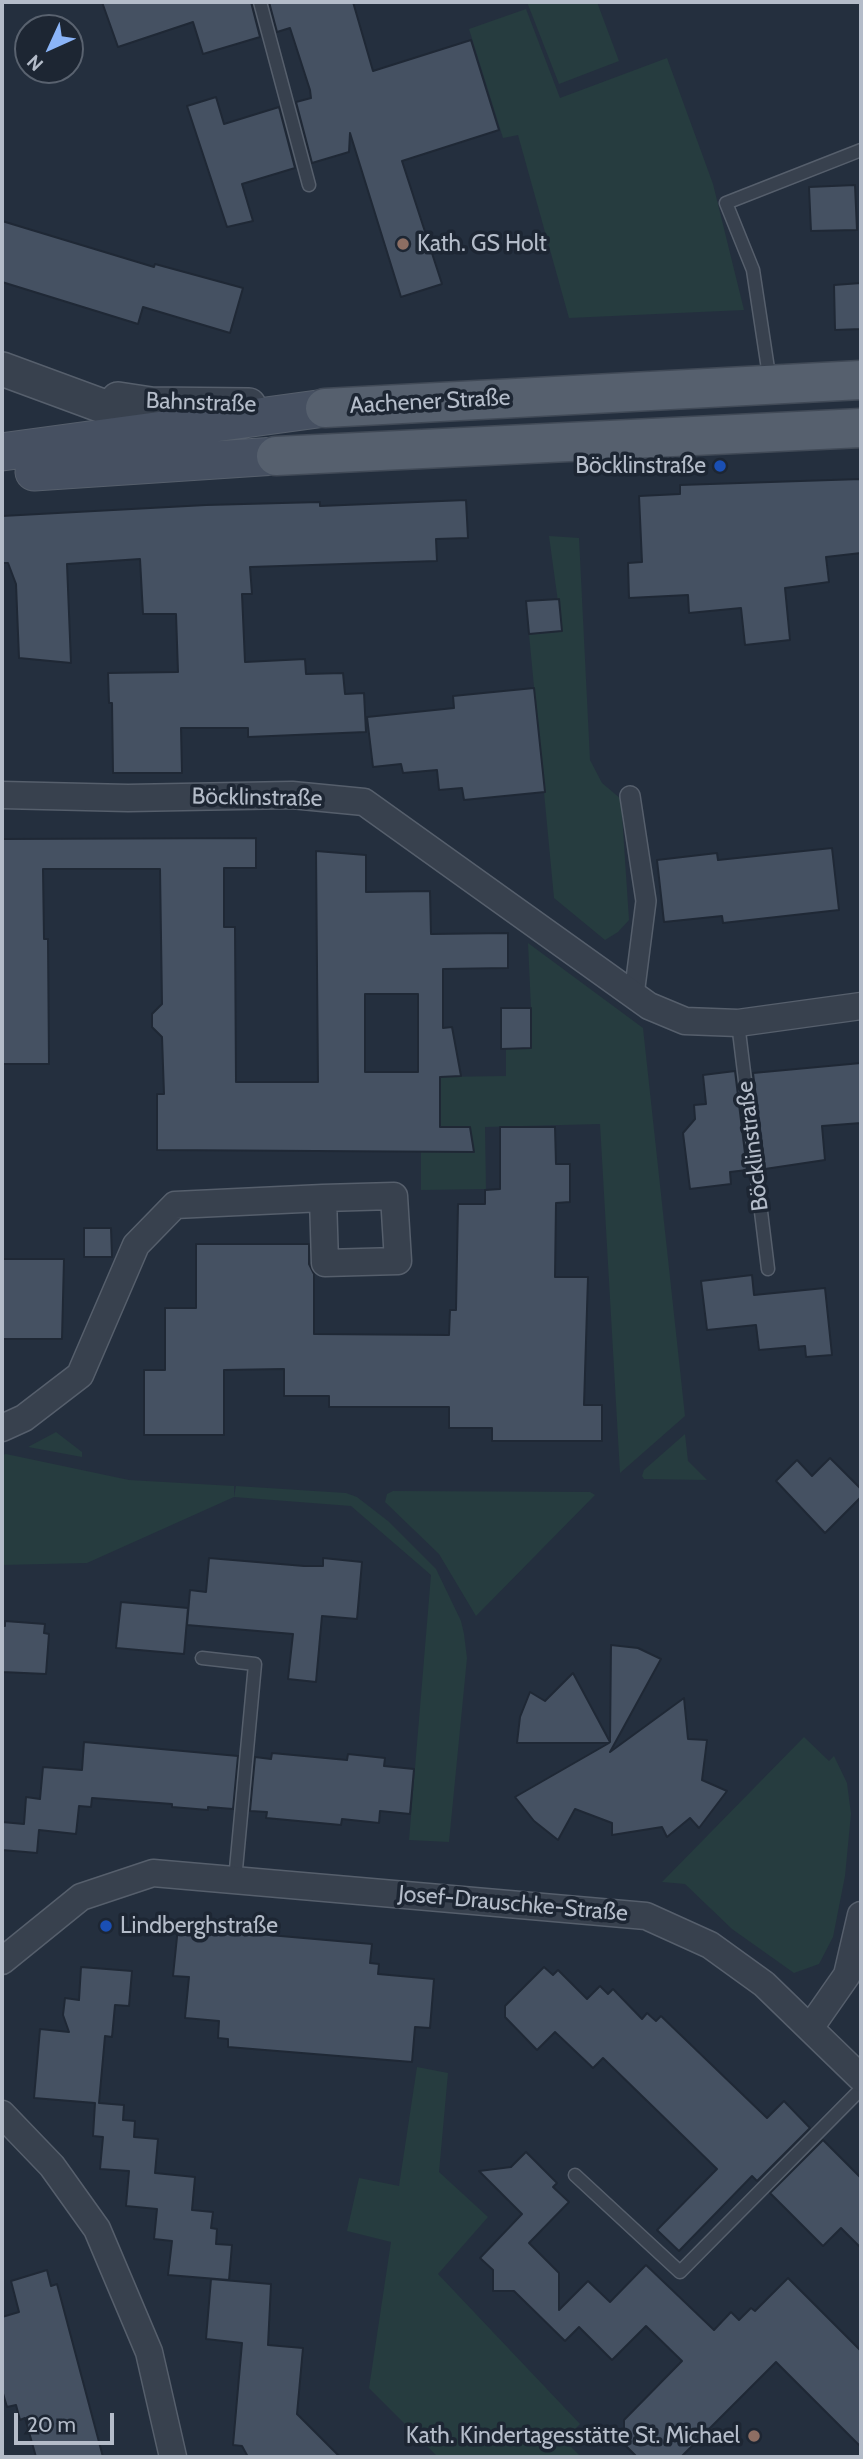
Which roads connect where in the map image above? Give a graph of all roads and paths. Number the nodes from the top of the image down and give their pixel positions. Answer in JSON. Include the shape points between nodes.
{"nodes":[{"id":1,"x":260,"y":2,"type":"edge"},
{"id":2,"x":861,"y":150,"type":"edge"},
{"id":3,"x":309,"y":185,"type":"dead end"},
{"id":4,"x":2,"y":369,"type":"edge"},
{"id":5,"x":861,"y":380,"type":"edge"},
{"id":6,"x":770,"y":384,"type":"junction"},
{"id":7,"x":78,"y":394,"type":"junction"},
{"id":8,"x":325,"y":408,"type":"junction"},
{"id":9,"x":861,"y":428,"type":"edge"},
{"id":10,"x":165,"y":430,"type":"junction"},
{"id":11,"x":2,"y":452,"type":"edge"},
{"id":12,"x":276,"y":456,"type":"junction"},
{"id":13,"x":2,"y":474,"type":"edge"},
{"id":14,"x":2,"y":795,"type":"edge"},
{"id":15,"x":630,"y":796,"type":"dead end"},
{"id":16,"x":634,"y":995,"type":"junction"},
{"id":17,"x":861,"y":1006,"type":"edge"},
{"id":18,"x":738,"y":1023,"type":"junction"},
{"id":19,"x":323,"y":1198,"type":"dead end"},
{"id":20,"x":768,"y":1269,"type":"dead end"},
{"id":21,"x":2,"y":1427,"type":"edge"},
{"id":22,"x":202,"y":1658,"type":"dead end"},
{"id":23,"x":235,"y":1880,"type":"junction"},
{"id":24,"x":861,"y":1915,"type":"edge"},
{"id":25,"x":2,"y":1961,"type":"edge"},
{"id":26,"x":810,"y":2028,"type":"junction"},
{"id":27,"x":861,"y":2078,"type":"edge"},
{"id":28,"x":861,"y":2089,"type":"edge"},
{"id":29,"x":2,"y":2114,"type":"edge"},
{"id":30,"x":575,"y":2175,"type":"dead end"},
{"id":31,"x":173,"y":2457,"type":"edge"}],
"edges":[{"from":1,"to":3,"type":"lane"},
{"from":2,"to":6,"type":"lane","via":[[726,202],[753,270]]},
{"from":4,"to":7,"type":"street","name":"Bahnstraße"},
{"from":5,"to":6,"type":"main road","name":"Aachener Straße"},
{"from":6,"to":8,"type":"main road","name":"Aachener Straße"},
{"from":7,"to":8,"type":"street","name":"Bahnstraße","via":[[151,404]]},
{"from":7,"to":10,"type":"street","name":"Bahnstraße"},
{"from":8,"to":10,"type":"main road","name":"Aachener Straße"},
{"from":9,"to":12,"type":"main road","name":"Aachener Straße"},
{"from":10,"to":11,"type":"main road","name":"Aachener Straße"},
{"from":10,"to":12,"type":"street","name":"Bahnstraße"},
{"from":12,"to":13,"type":"main road","name":"Aachener Straße"},
{"from":14,"to":16,"type":"street","name":"Böcklinstraße","via":[[292,794],[364,802]]},
{"from":15,"to":16,"type":"street","via":[[646,901]]},
{"from":16,"to":18,"type":"street","name":"Böcklinstraße","via":[[685,1021]]},
{"from":17,"to":18,"type":"street","name":"Böcklinstraße"},
{"from":18,"to":20,"type":"lane","name":"Böcklinstraße"},
{"from":19,"to":21,"type":"street","via":[[175,1205],[136,1245],[79,1375],[24,1418]]},
{"from":22,"to":23,"type":"lane","via":[[255,1664]]},
{"from":23,"to":25,"type":"street","name":"Josef-Drauschke-Straße","via":[[153,1873],[81,1898]]},
{"from":23,"to":26,"type":"street","name":"Josef-Drauschke-Straße","via":[[646,1916],[710,1945],[764,1984]]},
{"from":24,"to":26,"type":"street","via":[[847,1975]]},
{"from":26,"to":27,"type":"street","name":"Josef-Drauschke-Straße"},
{"from":28,"to":30,"type":"lane","via":[[680,2272]]},
{"from":29,"to":31,"type":"street","via":[[51,2166],[97,2229],[149,2352]]}]}
